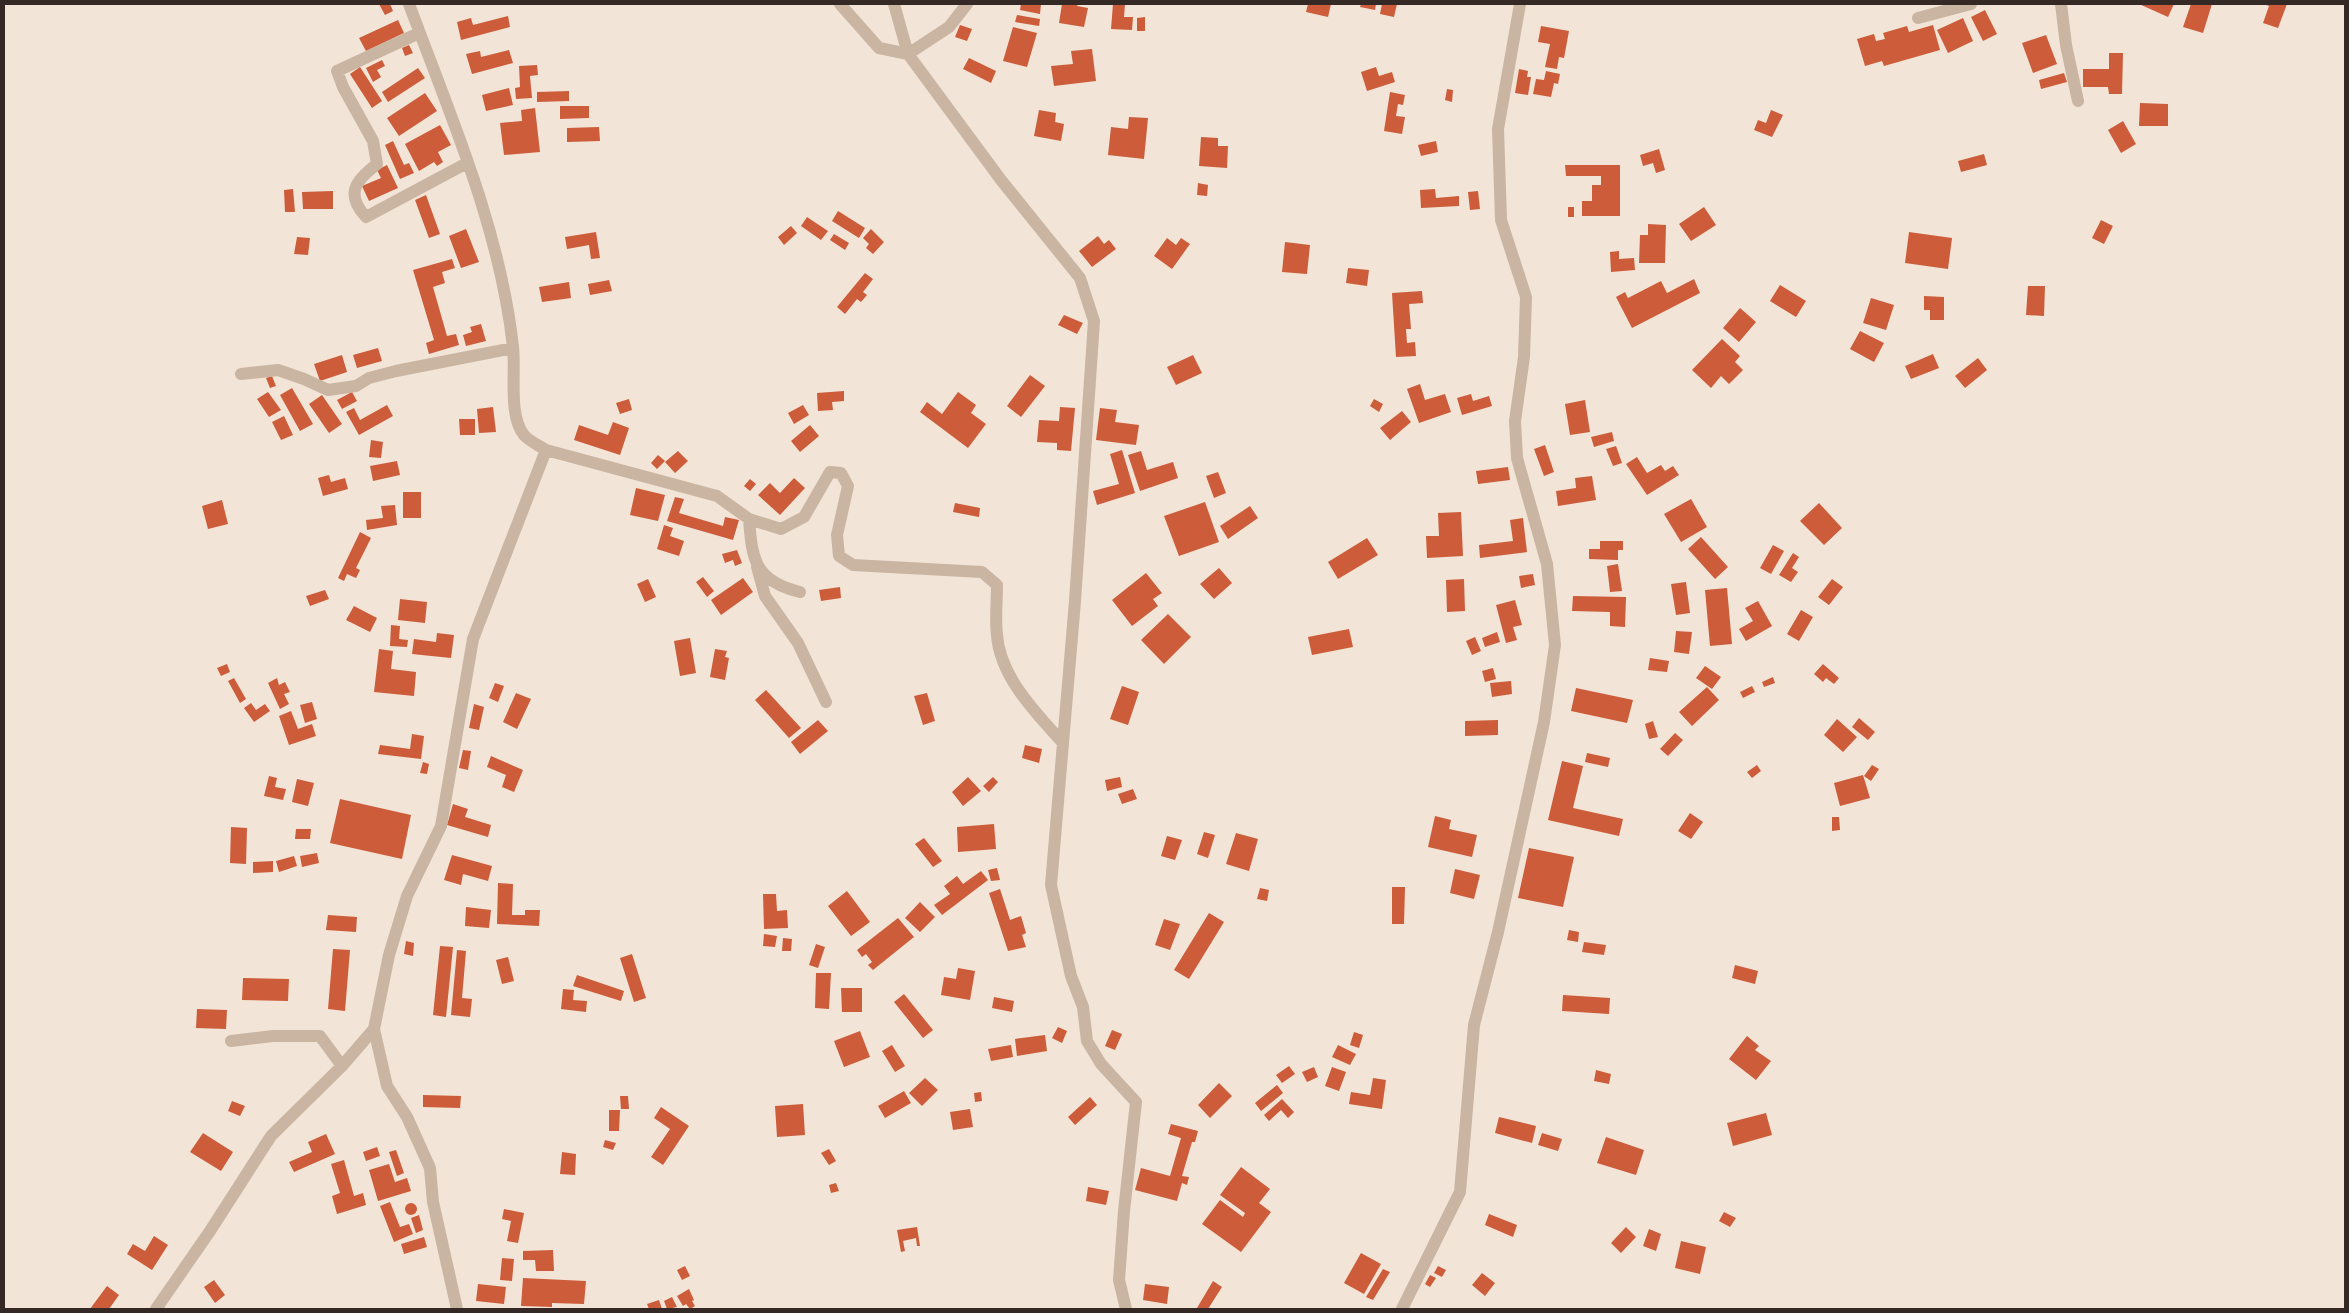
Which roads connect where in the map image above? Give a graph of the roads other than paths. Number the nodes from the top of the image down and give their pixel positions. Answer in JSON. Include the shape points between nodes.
{"nodes":[{"id":1,"x":409,"y":4,"type":"edge"},
{"id":2,"x":840,"y":4,"type":"edge"},
{"id":3,"x":894,"y":4,"type":"edge"},
{"id":4,"x":967,"y":4,"type":"edge"},
{"id":5,"x":1520,"y":4,"type":"edge"},
{"id":6,"x":1971,"y":4,"type":"edge"},
{"id":7,"x":2061,"y":4,"type":"edge"},
{"id":8,"x":1918,"y":18,"type":"dead end"},
{"id":9,"x":419,"y":33,"type":"junction"},
{"id":10,"x":908,"y":54,"type":"junction"},
{"id":11,"x":2078,"y":101,"type":"dead end"},
{"id":12,"x":467,"y":163,"type":"junction"},
{"id":13,"x":514,"y":348,"type":"junction"},
{"id":14,"x":241,"y":374,"type":"dead end"},
{"id":15,"x":546,"y":450,"type":"junction"},
{"id":16,"x":749,"y":519,"type":"junction"},
{"id":17,"x":757,"y":567,"type":"junction"},
{"id":18,"x":800,"y":592,"type":"dead end"},
{"id":19,"x":826,"y":702,"type":"dead end"},
{"id":20,"x":1062,"y":742,"type":"junction"},
{"id":21,"x":374,"y":1029,"type":"junction"},
{"id":22,"x":231,"y":1041,"type":"dead end"},
{"id":23,"x":342,"y":1066,"type":"junction"},
{"id":24,"x":156,"y":1309,"type":"edge"},
{"id":25,"x":457,"y":1309,"type":"edge"},
{"id":26,"x":1126,"y":1309,"type":"edge"},
{"id":27,"x":1402,"y":1309,"type":"edge"}],
"edges":[{"from":1,"to":9,"type":"street"},
{"from":2,"to":10,"type":"street","via":[[879,48]]},
{"from":3,"to":10,"type":"street"},
{"from":4,"to":10,"type":"street","via":[[949,26]]},
{"from":5,"to":27,"type":"street","via":[[1498,129],[1502,220],[1526,297],[1524,357],[1515,421],[1517,458],[1547,564],[1555,645],[1542,731],[1498,932],[1474,1024],[1460,1192]]},
{"from":6,"to":8,"type":"street"},
{"from":7,"to":11,"type":"street"},
{"from":9,"to":12,"type":"street"},
{"from":9,"to":12,"type":"street","via":[[337,71],[373,141],[377,164],[359,178],[354,192],[357,207],[366,217]]},
{"from":10,"to":20,"type":"street","via":[[1001,180],[1080,278],[1094,321]]},
{"from":12,"to":13,"type":"street","via":[[498,257]]},
{"from":13,"to":14,"type":"street","via":[[396,371],[369,378],[356,386],[328,390],[278,370]]},
{"from":13,"to":15,"type":"street","via":[[514,410],[524,435]]},
{"from":15,"to":16,"type":"street","via":[[716,496]]},
{"from":15,"to":21,"type":"street","via":[[473,639],[441,826],[407,896],[389,955]]},
{"from":16,"to":17,"type":"street"},
{"from":16,"to":20,"type":"street","via":[[781,529],[804,517],[830,472],[841,473],[848,486],[836,535],[839,556],[853,565],[982,572],[997,585],[996,637],[1005,667],[1034,711]]},
{"from":17,"to":18,"type":"street","via":[[780,587]]},
{"from":17,"to":19,"type":"street","via":[[765,596],[798,643]]},
{"from":20,"to":26,"type":"street","via":[[1051,885],[1071,976],[1083,1007],[1086,1041],[1101,1064],[1136,1102],[1119,1280]]},
{"from":21,"to":23,"type":"street"},
{"from":21,"to":25,"type":"street","via":[[387,1086],[407,1117],[430,1168],[433,1202]]},
{"from":22,"to":23,"type":"street","via":[[273,1036],[320,1036]]},
{"from":23,"to":24,"type":"street","via":[[271,1136]]}]}
